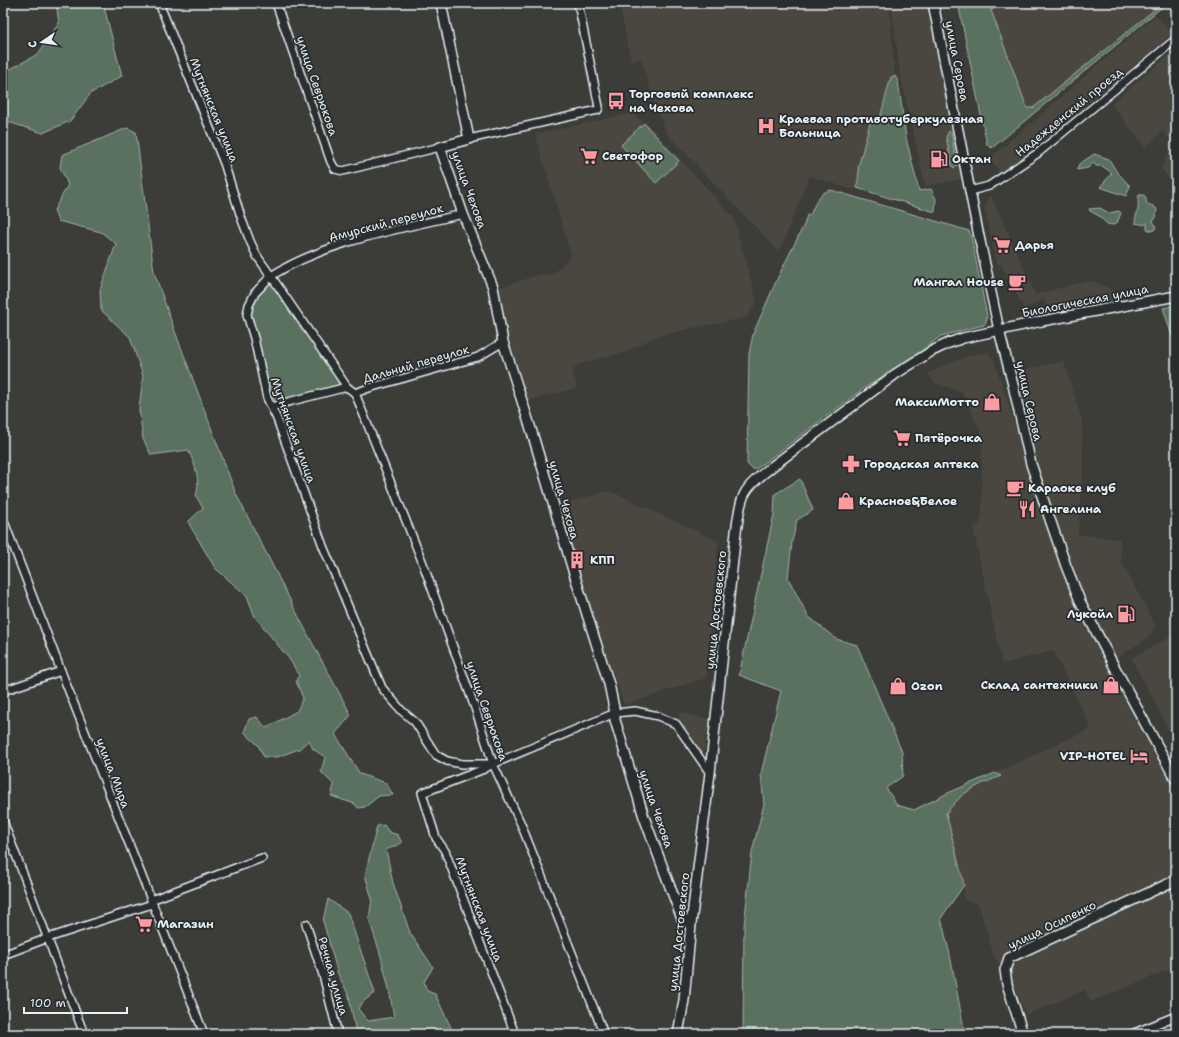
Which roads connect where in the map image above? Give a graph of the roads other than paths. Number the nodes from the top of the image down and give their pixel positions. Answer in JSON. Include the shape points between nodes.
{"nodes":[{"id":1,"x":159,"y":3,"type":"edge"},
{"id":2,"x":276,"y":3,"type":"edge"},
{"id":3,"x":440,"y":3,"type":"edge"},
{"id":4,"x":578,"y":3,"type":"edge"},
{"id":5,"x":933,"y":3,"type":"edge"},
{"id":6,"x":1176,"y":39,"type":"edge"},
{"id":7,"x":469,"y":139,"type":"junction"},
{"id":8,"x":440,"y":147,"type":"junction"},
{"id":9,"x":343,"y":171,"type":"joint"},
{"id":10,"x":970,"y":191,"type":"junction"},
{"id":11,"x":463,"y":214,"type":"junction"},
{"id":12,"x":271,"y":276,"type":"junction"},
{"id":13,"x":1176,"y":296,"type":"edge"},
{"id":14,"x":1000,"y":330,"type":"junction"},
{"id":15,"x":503,"y":342,"type":"junction"},
{"id":16,"x":347,"y":387,"type":"junction"},
{"id":17,"x":355,"y":393,"type":"junction"},
{"id":18,"x":272,"y":407,"type":"junction"},
{"id":19,"x":4,"y":523,"type":"edge"},
{"id":20,"x":61,"y":671,"type":"junction"},
{"id":21,"x":3,"y":691,"type":"edge"},
{"id":22,"x":615,"y":713,"type":"junction"},
{"id":23,"x":493,"y":764,"type":"junction"},
{"id":24,"x":710,"y":773,"type":"junction"},
{"id":25,"x":1176,"y":780,"type":"edge"},
{"id":26,"x":3,"y":821,"type":"edge"},
{"id":27,"x":262,"y":858,"type":"dead end"},
{"id":28,"x":1176,"y":880,"type":"edge"},
{"id":29,"x":152,"y":902,"type":"junction"},
{"id":30,"x":306,"y":924,"type":"dead end"},
{"id":31,"x":691,"y":924,"type":"junction"},
{"id":32,"x":48,"y":938,"type":"junction"},
{"id":33,"x":3,"y":955,"type":"edge"},
{"id":34,"x":1176,"y":1016,"type":"edge"},
{"id":35,"x":84,"y":1034,"type":"edge"},
{"id":36,"x":204,"y":1034,"type":"edge"},
{"id":37,"x":338,"y":1034,"type":"edge"},
{"id":38,"x":515,"y":1034,"type":"edge"},
{"id":39,"x":604,"y":1034,"type":"edge"},
{"id":40,"x":678,"y":1034,"type":"edge"},
{"id":41,"x":1023,"y":1034,"type":"edge"},
{"id":42,"x":1132,"y":1034,"type":"edge"}],
"edges":[{"from":1,"to":12,"type":"street","name":"Мутнянская улица","via":[[224,163],[250,240],[257,256]]},
{"from":2,"to":9,"type":"street","name":"улица Севрюкова","via":[[331,162],[335,169]]},
{"from":3,"to":7,"type":"street","name":"улица Чехова"},
{"from":4,"to":7,"type":"street","name":"улица Чехова","via":[[599,109],[596,112]]},
{"from":5,"to":10,"type":"street","name":"улица Серова"},
{"from":6,"to":10,"type":"street","name":"Надежденский проезд","via":[[1038,153],[989,186]]},
{"from":7,"to":8,"type":"street","name":"улица Чехова"},
{"from":8,"to":9,"type":"street","name":"улица Чехова"},
{"from":8,"to":11,"type":"street","name":"улица Чехова"},
{"from":10,"to":14,"type":"street","name":"улица Серова"},
{"from":11,"to":12,"type":"street","name":"Амурский переулок","via":[[355,240],[285,267]]},
{"from":11,"to":15,"type":"street","name":"улица Чехова","via":[[493,287]]},
{"from":12,"to":16,"type":"street"},
{"from":12,"to":18,"type":"street","name":"Мутнянская улица","via":[[255,293],[247,315],[267,398]]},
{"from":13,"to":14,"type":"street","name":"Биологическая улица"},
{"from":14,"to":24,"type":"street","name":"улица Достоевского","via":[[949,343],[897,373],[774,465],[745,492],[736,532]]},
{"from":14,"to":25,"type":"street","name":"улица Серова","via":[[1031,464],[1066,566],[1080,601]]},
{"from":15,"to":17,"type":"street","name":"Дальний переулок","via":[[478,357]]},
{"from":15,"to":22,"type":"street","name":"улица Чехова","via":[[609,684]]},
{"from":16,"to":17,"type":"street"},
{"from":16,"to":18,"type":"street"},
{"from":17,"to":23,"type":"street","name":"улица Севрюкова","via":[[422,561],[473,700]]},
{"from":18,"to":23,"type":"street","name":"Мутнянская улица","via":[[323,546],[382,688],[402,712],[415,722],[436,755],[447,761],[462,764]]},
{"from":19,"to":20,"type":"street","name":"улица Мира"},
{"from":20,"to":21,"type":"street"},
{"from":20,"to":29,"type":"street","name":"улица Мира"},
{"from":22,"to":23,"type":"street"},
{"from":22,"to":24,"type":"street","via":[[635,711],[658,716],[676,724]]},
{"from":22,"to":31,"type":"street","name":"улица Чехова","via":[[644,817],[682,919]]},
{"from":23,"to":38,"type":"street","name":"Мутнянская улица","via":[[422,793],[436,838],[445,851]]},
{"from":23,"to":39,"type":"street","name":"улица Севрюкова","via":[[521,824]]},
{"from":24,"to":31,"type":"street","name":"улица Достоевского"},
{"from":26,"to":32,"type":"street"},
{"from":27,"to":29,"type":"street"},
{"from":28,"to":41,"type":"street","name":"улица Осипенко","via":[[1009,958],[1005,970],[1007,984]]},
{"from":29,"to":32,"type":"street"},
{"from":29,"to":36,"type":"street","name":"улица Мира"},
{"from":30,"to":37,"type":"street","name":"Речная улица"},
{"from":31,"to":40,"type":"street","name":"улица Достоевского"},
{"from":32,"to":33,"type":"street"},
{"from":32,"to":35,"type":"street"},
{"from":34,"to":42,"type":"street"}]}
